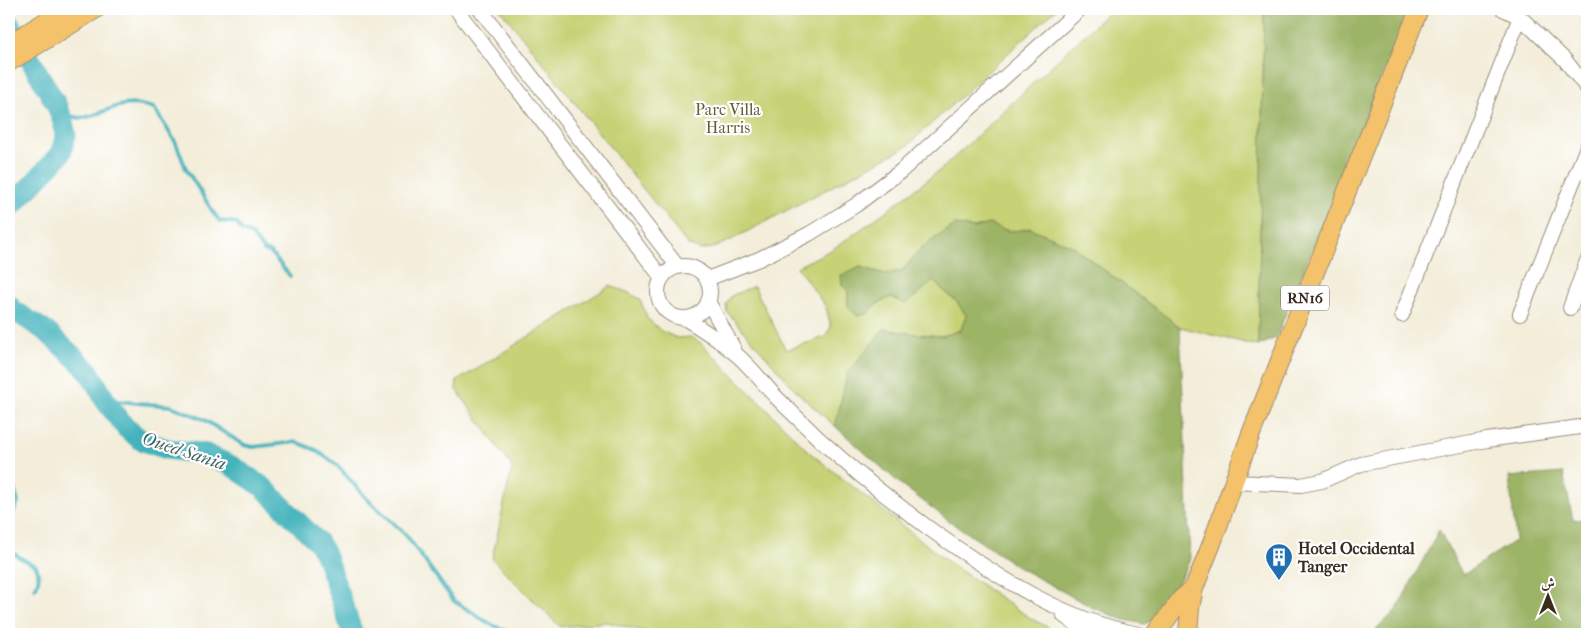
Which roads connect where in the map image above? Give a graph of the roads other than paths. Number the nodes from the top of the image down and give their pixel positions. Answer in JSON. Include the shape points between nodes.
{"nodes":[{"id":1,"x":66,"y":9,"type":"edge"},
{"id":2,"x":96,"y":9,"type":"edge"},
{"id":3,"x":456,"y":9,"type":"edge"},
{"id":4,"x":480,"y":9,"type":"edge"},
{"id":5,"x":1080,"y":9,"type":"edge"},
{"id":6,"x":1419,"y":9,"type":"edge"},
{"id":7,"x":1502,"y":9,"type":"edge"},
{"id":8,"x":1520,"y":17,"type":"junction"},
{"id":9,"x":43,"y":31,"type":"junction"},
{"id":10,"x":9,"y":44,"type":"edge"},
{"id":11,"x":9,"y":62,"type":"edge"},
{"id":12,"x":1587,"y":88,"type":"edge"},
{"id":13,"x":1587,"y":147,"type":"edge"},
{"id":14,"x":1587,"y":261,"type":"edge"},
{"id":15,"x":678,"y":267,"type":"junction"},
{"id":16,"x":662,"y":278,"type":"junction"},
{"id":17,"x":707,"y":279,"type":"junction"},
{"id":18,"x":708,"y":301,"type":"junction"},
{"id":19,"x":1570,"y":308,"type":"dead end"},
{"id":20,"x":1520,"y":314,"type":"dead end"},
{"id":21,"x":1402,"y":315,"type":"dead end"},
{"id":22,"x":684,"y":318,"type":"junction"},
{"id":23,"x":738,"y":356,"type":"junction"},
{"id":24,"x":1587,"y":426,"type":"edge"},
{"id":25,"x":1234,"y":482,"type":"junction"},
{"id":26,"x":1194,"y":588,"type":"junction"},
{"id":27,"x":1051,"y":604,"type":"junction"},
{"id":28,"x":1090,"y":634,"type":"edge"},
{"id":29,"x":1139,"y":634,"type":"edge"},
{"id":30,"x":1156,"y":634,"type":"edge"},
{"id":31,"x":1171,"y":634,"type":"edge"},
{"id":32,"x":1188,"y":634,"type":"edge"}],
"edges":[{"from":1,"to":9,"type":"main road"},
{"from":2,"to":9,"type":"main road"},
{"from":3,"to":16,"type":"street"},
{"from":4,"to":15,"type":"street"},
{"from":5,"to":17,"type":"street","via":[[901,171],[856,204],[809,234],[759,259]]},
{"from":6,"to":25,"type":"main road","number":"RN16"},
{"from":7,"to":8,"type":"street"},
{"from":8,"to":12,"type":"street","via":[[1565,60]]},
{"from":8,"to":21,"type":"street"},
{"from":9,"to":10,"type":"main road"},
{"from":9,"to":11,"type":"main road"},
{"from":13,"to":20,"type":"street"},
{"from":14,"to":19,"type":"street"},
{"from":15,"to":16,"type":"street"},
{"from":15,"to":17,"type":"street","via":[[695,268]]},
{"from":16,"to":22,"type":"street","via":[[658,289],[660,302],[667,312]]},
{"from":17,"to":18,"type":"street"},
{"from":18,"to":22,"type":"street","via":[[696,314]]},
{"from":18,"to":23,"type":"street"},
{"from":22,"to":23,"type":"street"},
{"from":23,"to":27,"type":"street","via":[[820,440],[902,509],[999,576]]},
{"from":24,"to":25,"type":"street","via":[[1487,440],[1361,464],[1322,481],[1301,485]]},
{"from":25,"to":26,"type":"main road","number":"RN16"},
{"from":26,"to":30,"type":"main road","number":"RN16","via":[[1180,599]]},
{"from":26,"to":32,"type":"main road","number":"RN16"},
{"from":27,"to":28,"type":"street"},
{"from":27,"to":29,"type":"street","via":[[1095,623]]},
{"from":30,"to":31,"type":"main road"}]}
